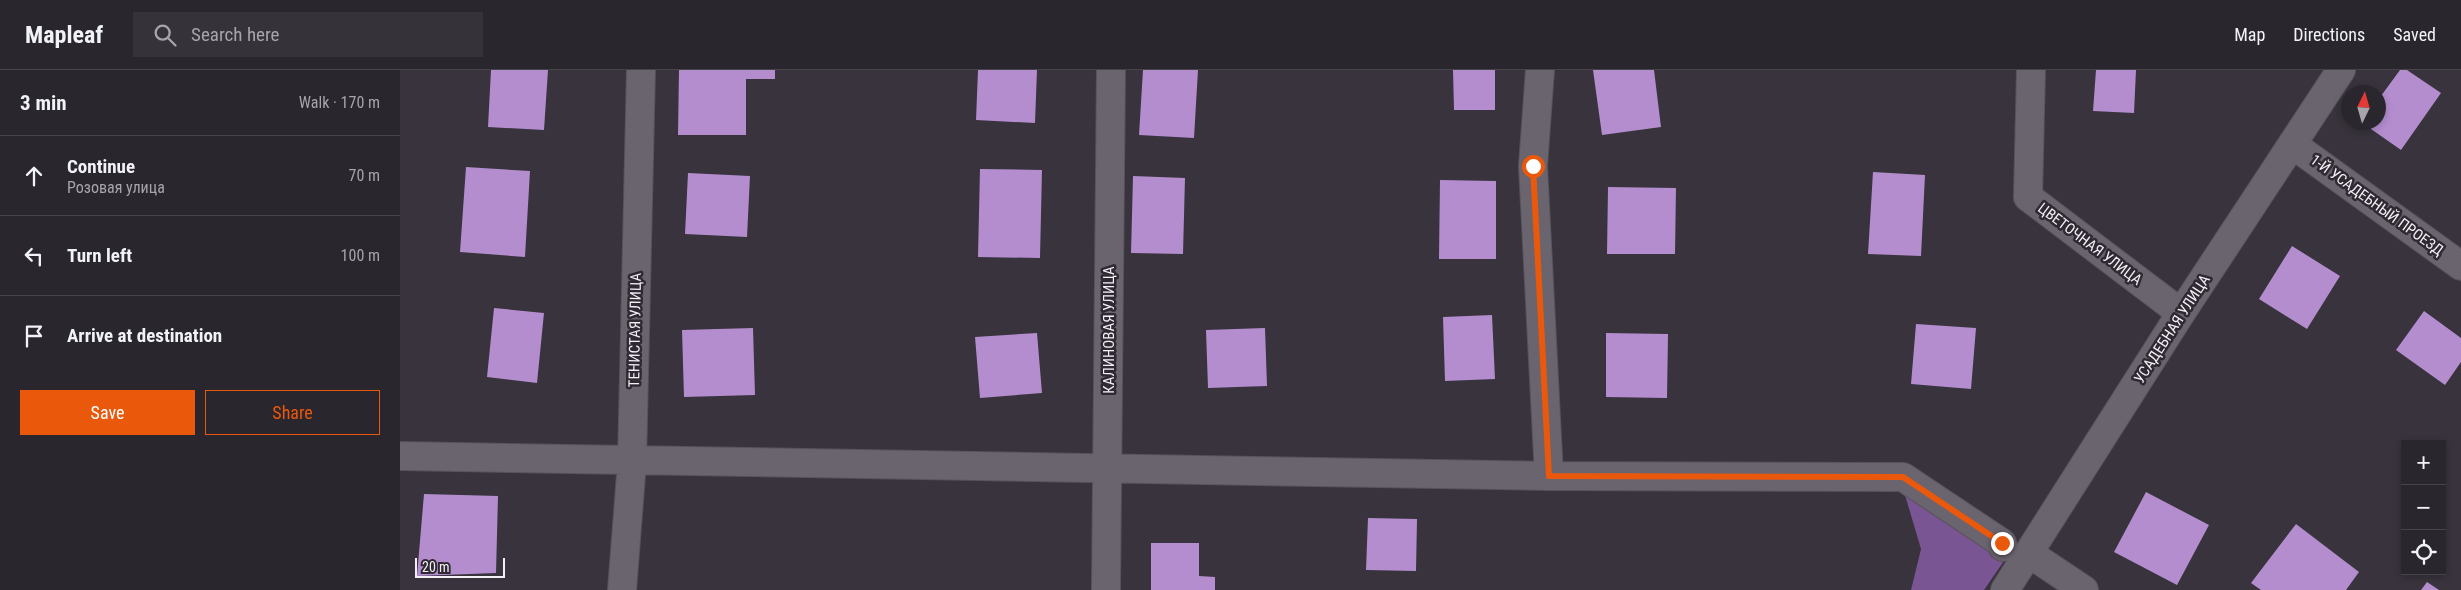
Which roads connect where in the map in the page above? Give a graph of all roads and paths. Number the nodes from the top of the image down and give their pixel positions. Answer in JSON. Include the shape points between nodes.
{"nodes":[{"id":1,"x":641,"y":70,"type":"edge"},
{"id":2,"x":1111,"y":70,"type":"edge"},
{"id":3,"x":1540,"y":70,"type":"edge"},
{"id":4,"x":2031,"y":70,"type":"edge"},
{"id":5,"x":2341,"y":70,"type":"edge"},
{"id":6,"x":2292,"y":144,"type":"junction"},
{"id":7,"x":2461,"y":266,"type":"edge"},
{"id":8,"x":2181,"y":313,"type":"junction"},
{"id":9,"x":400,"y":456,"type":"edge"},
{"id":10,"x":632,"y":462,"type":"junction"},
{"id":11,"x":1108,"y":469,"type":"junction"},
{"id":12,"x":1549,"y":476,"type":"junction"},
{"id":13,"x":2003,"y":547,"type":"dead end"},
{"id":14,"x":2030,"y":554,"type":"junction"},
{"id":15,"x":622,"y":590,"type":"edge"},
{"id":16,"x":1106,"y":590,"type":"edge"},
{"id":17,"x":2005,"y":590,"type":"edge"},
{"id":18,"x":2084,"y":590,"type":"edge"}],
"edges":[{"from":1,"to":10,"type":"street","name":"ТЕНИСТАЯ УЛИЦА"},
{"from":2,"to":11,"type":"street","name":"КАЛИНОВАЯ УЛИЦА"},
{"from":3,"to":12,"type":"street","via":[[1533,166]]},
{"from":4,"to":8,"type":"street","name":"ЦВЕТОЧНАЯ УЛИЦА","via":[[2028,197]]},
{"from":5,"to":6,"type":"street","name":"УСАДЕБНАЯ УЛИЦА"},
{"from":6,"to":7,"type":"street","name":"1-Й УСАДЕБНЫЙ ПРОЕЗД"},
{"from":6,"to":8,"type":"street","name":"УСАДЕБНАЯ УЛИЦА"},
{"from":8,"to":14,"type":"street","name":"УСАДЕБНАЯ УЛИЦА"},
{"from":9,"to":10,"type":"street"},
{"from":10,"to":11,"type":"street"},
{"from":10,"to":15,"type":"street","name":"ТЕНИСТАЯ УЛИЦА"},
{"from":11,"to":12,"type":"street"},
{"from":11,"to":16,"type":"street","name":"КАЛИНОВАЯ УЛИЦА"},
{"from":12,"to":13,"type":"street","via":[[1903,477],[2002,543]]},
{"from":14,"to":17,"type":"street","name":"УСАДЕБНАЯ УЛИЦА"},
{"from":14,"to":18,"type":"street"}]}
